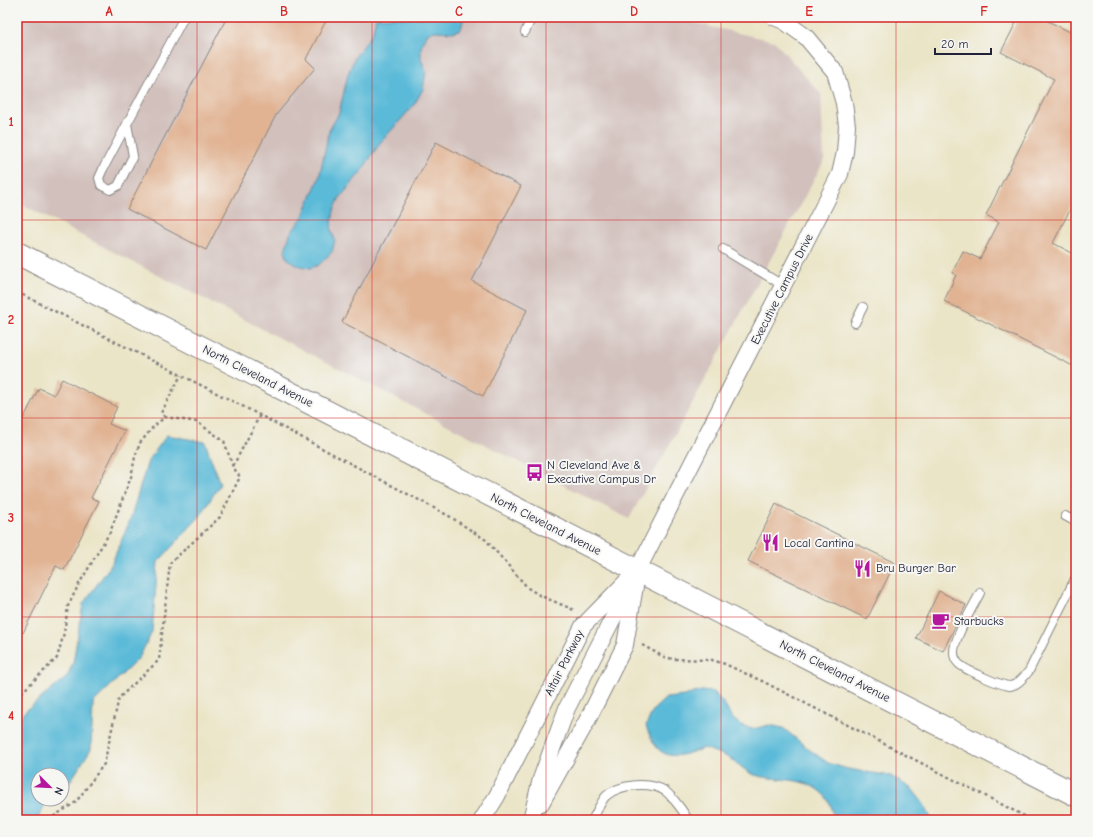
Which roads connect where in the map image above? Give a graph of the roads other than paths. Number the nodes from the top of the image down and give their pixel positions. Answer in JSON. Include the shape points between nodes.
{"nodes":[{"id":1,"x":184,"y":17,"type":"edge"},
{"id":2,"x":532,"y":17,"type":"edge"},
{"id":3,"x":774,"y":17,"type":"edge"},
{"id":4,"x":526,"y":32,"type":"dead end"},
{"id":5,"x":127,"y":124,"type":"junction"},
{"id":6,"x":723,"y":250,"type":"dead end"},
{"id":7,"x":17,"y":253,"type":"edge"},
{"id":8,"x":784,"y":286,"type":"junction"},
{"id":9,"x":864,"y":307,"type":"dead end"},
{"id":10,"x":855,"y":323,"type":"dead end"},
{"id":11,"x":1065,"y":516,"type":"dead end"},
{"id":12,"x":1076,"y":522,"type":"edge"},
{"id":13,"x":638,"y":571,"type":"junction"},
{"id":14,"x":1076,"y":577,"type":"edge"},
{"id":15,"x":980,"y":593,"type":"dead end"},
{"id":16,"x":1076,"y":795,"type":"edge"},
{"id":17,"x":482,"y":820,"type":"edge"},
{"id":18,"x":531,"y":820,"type":"edge"},
{"id":19,"x":592,"y":820,"type":"edge"},
{"id":20,"x":688,"y":820,"type":"edge"}],
"edges":[{"from":1,"to":5,"type":"lane"},
{"from":2,"to":4,"type":"lane"},
{"from":3,"to":8,"type":"street","name":"Executive Campus Drive","via":[[806,37],[835,72],[844,103],[847,126],[840,174]]},
{"from":5,"to":5,"type":"lane","via":[[99,178],[101,185],[110,190],[118,186],[133,156]]},
{"from":6,"to":8,"type":"lane"},
{"from":7,"to":13,"type":"main road","name":"North Cleveland Avenue"},
{"from":8,"to":13,"type":"street","name":"Executive Campus Drive"},
{"from":9,"to":10,"type":"lane"},
{"from":11,"to":12,"type":"lane"},
{"from":13,"to":16,"type":"main road","name":"North Cleveland Avenue"},
{"from":13,"to":17,"type":"street","name":"Altair Parkway","via":[[583,626],[497,796]]},
{"from":13,"to":18,"type":"street","name":"Executive Campus Drive","via":[[568,708],[541,779]]},
{"from":13,"to":18,"type":"street","via":[[625,645],[588,719]]},
{"from":14,"to":15,"type":"lane","via":[[1029,671],[1021,681],[1010,686],[998,684],[958,664],[954,655],[954,645]]},
{"from":19,"to":20,"type":"lane","via":[[606,796],[625,786],[647,785],[665,791]]}]}
